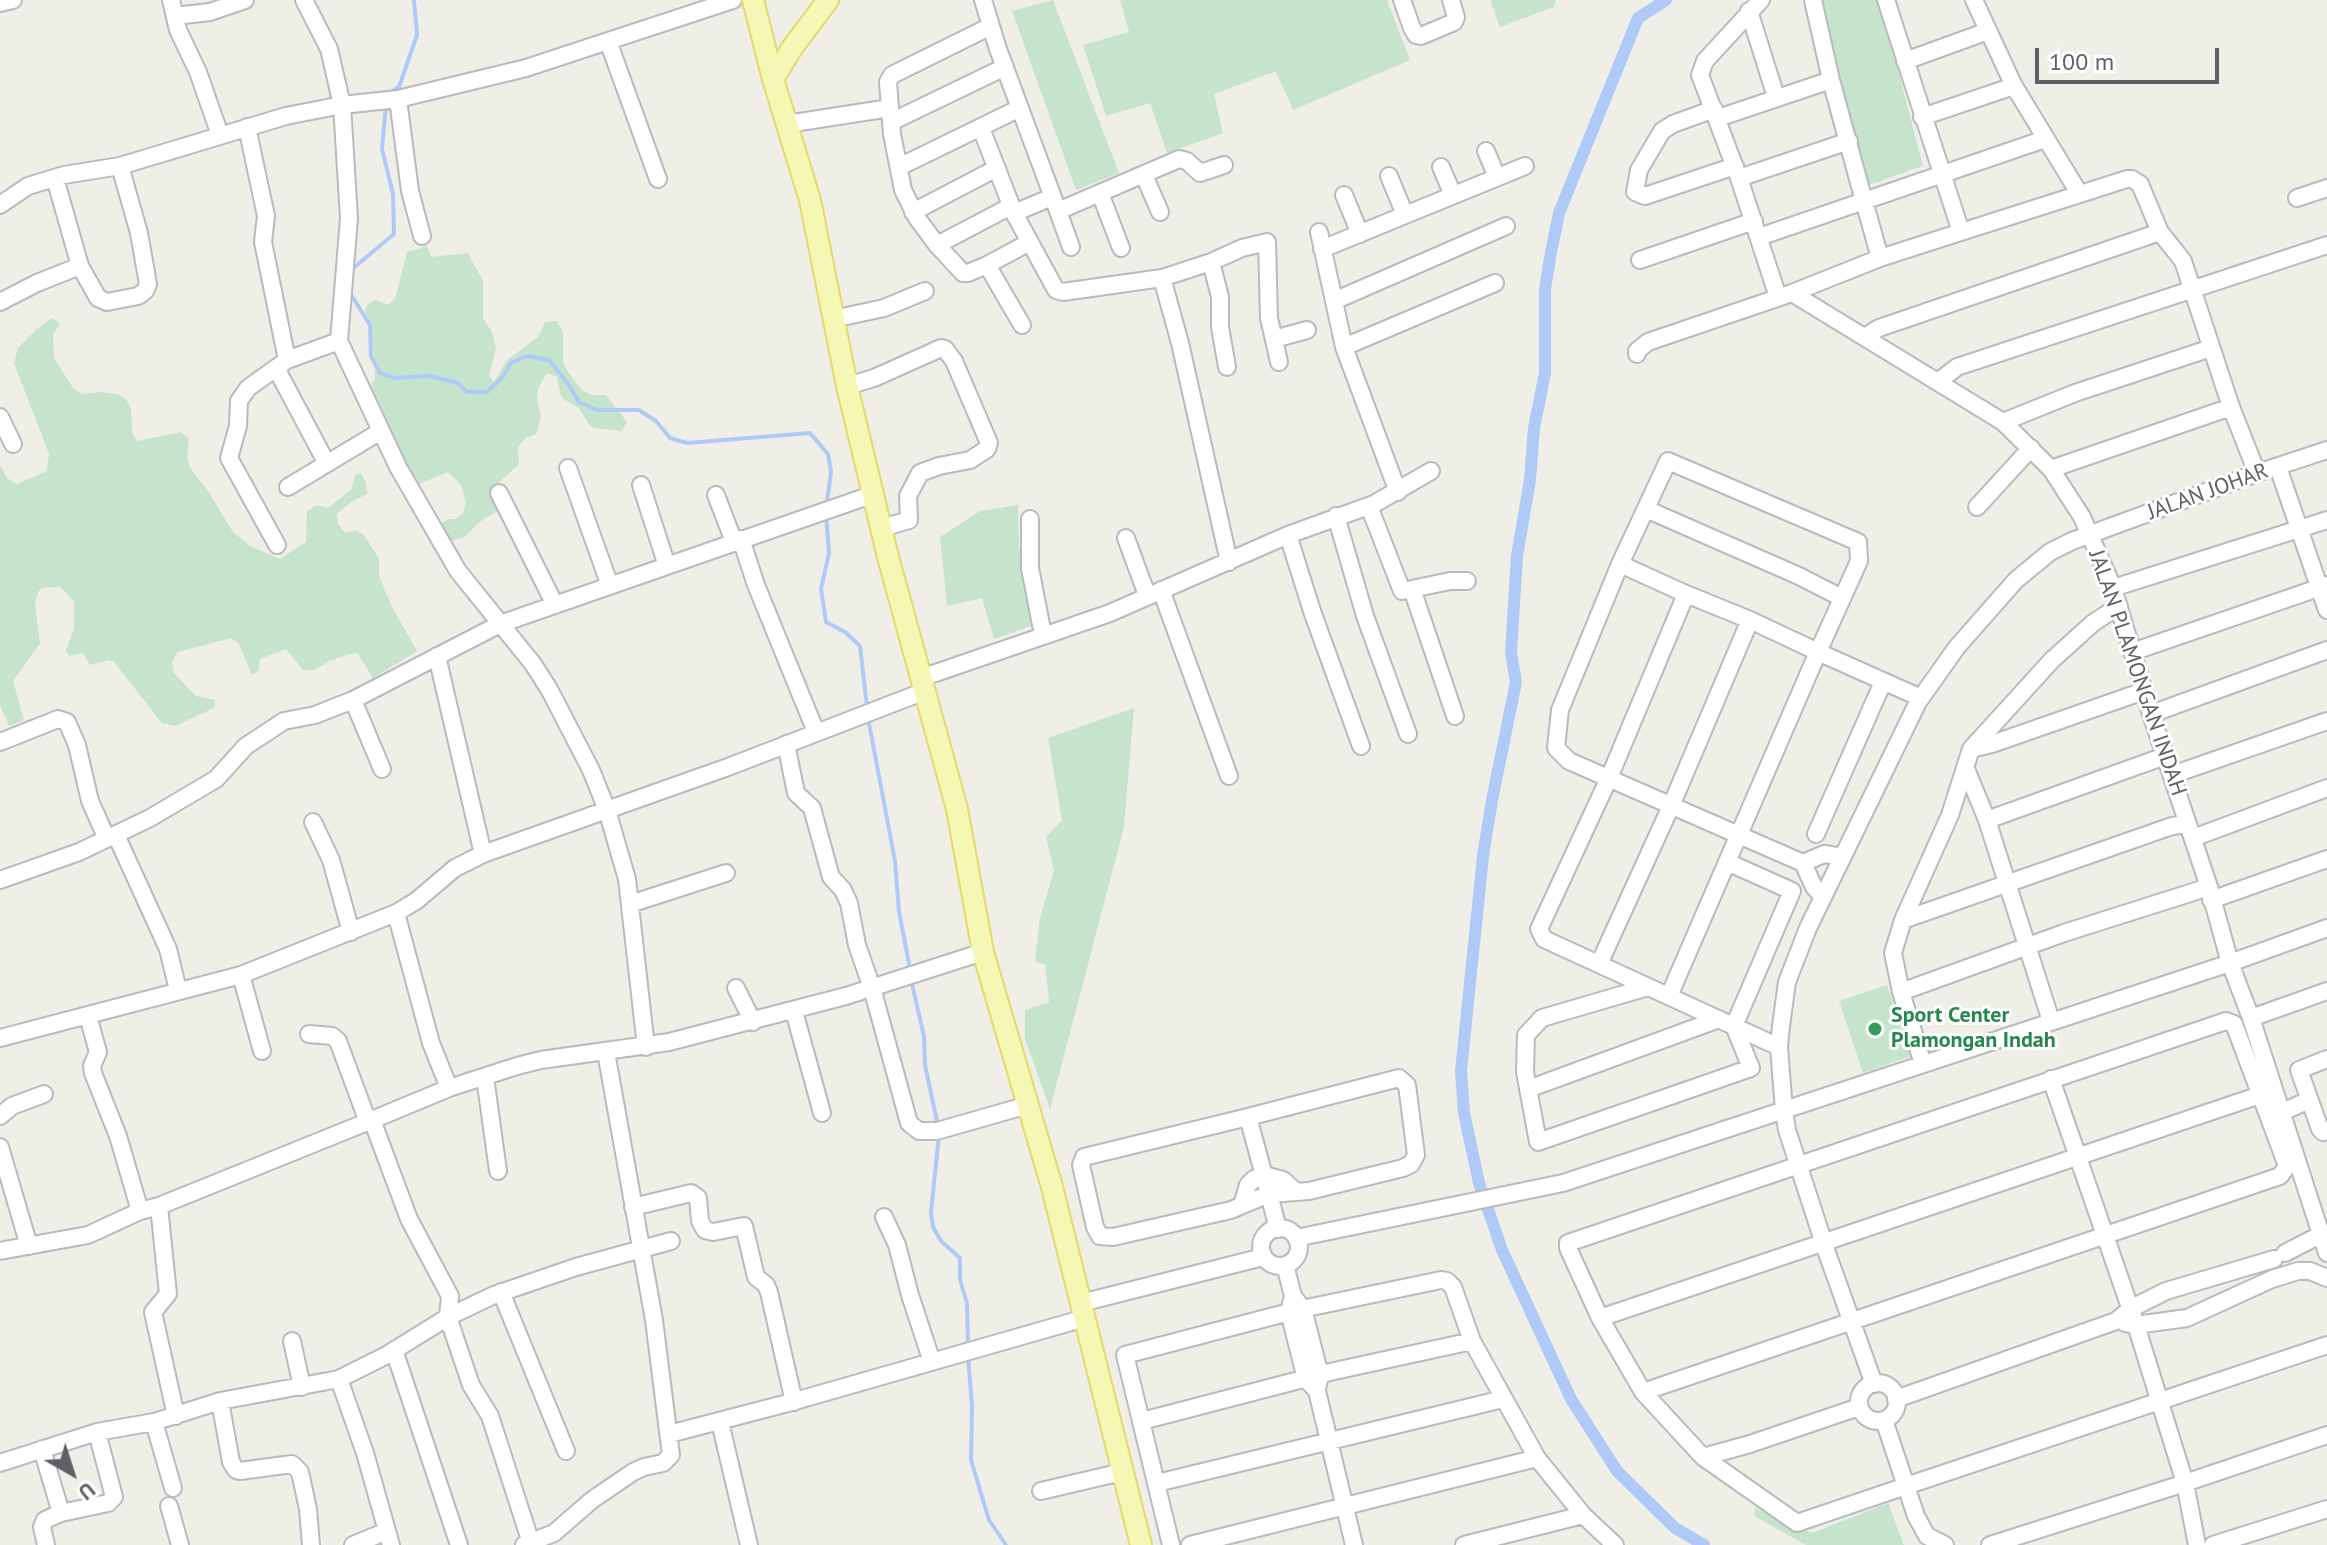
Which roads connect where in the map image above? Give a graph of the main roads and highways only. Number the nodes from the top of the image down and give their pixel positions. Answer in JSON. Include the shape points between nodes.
{"nodes":[{"id":1,"x":753,"y":0,"type":"edge"},
{"id":2,"x":828,"y":0,"type":"edge"},
{"id":3,"x":773,"y":79,"type":"junction"},
{"id":4,"x":1141,"y":1545,"type":"edge"}],
"edges":[{"from":1,"to":3,"type":"main road"},
{"from":2,"to":3,"type":"main road"},
{"from":3,"to":4,"type":"main road","via":[[810,200],[847,386],[957,809],[983,952],[1083,1310]]}]}
